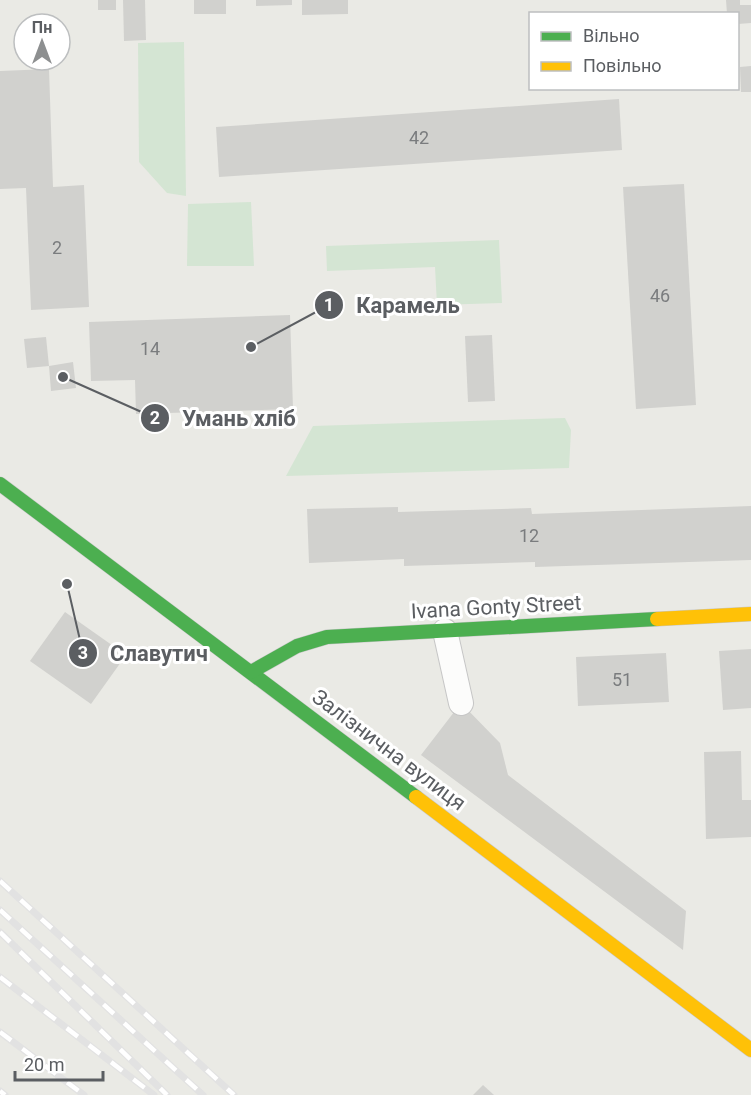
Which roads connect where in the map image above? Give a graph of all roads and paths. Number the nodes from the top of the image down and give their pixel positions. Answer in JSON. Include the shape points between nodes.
{"nodes":[{"id":1,"x":0,"y":484,"type":"edge"},
{"id":2,"x":751,"y":614,"type":"edge"},
{"id":3,"x":445,"y":631,"type":"junction"},
{"id":4,"x":251,"y":672,"type":"junction"},
{"id":5,"x":461,"y":703,"type":"dead end"},
{"id":6,"x":751,"y":1050,"type":"edge"}],
"edges":[{"from":1,"to":4,"type":"main road","name":"Залізнична вулиця"},
{"from":2,"to":3,"type":"main road","name":"Ivana Gonty Street"},
{"from":3,"to":4,"type":"main road","name":"Ivana Gonty Street","via":[[327,637],[297,646]]},
{"from":3,"to":5,"type":"street"},
{"from":4,"to":6,"type":"main road","name":"Залізнична вулиця"}]}
